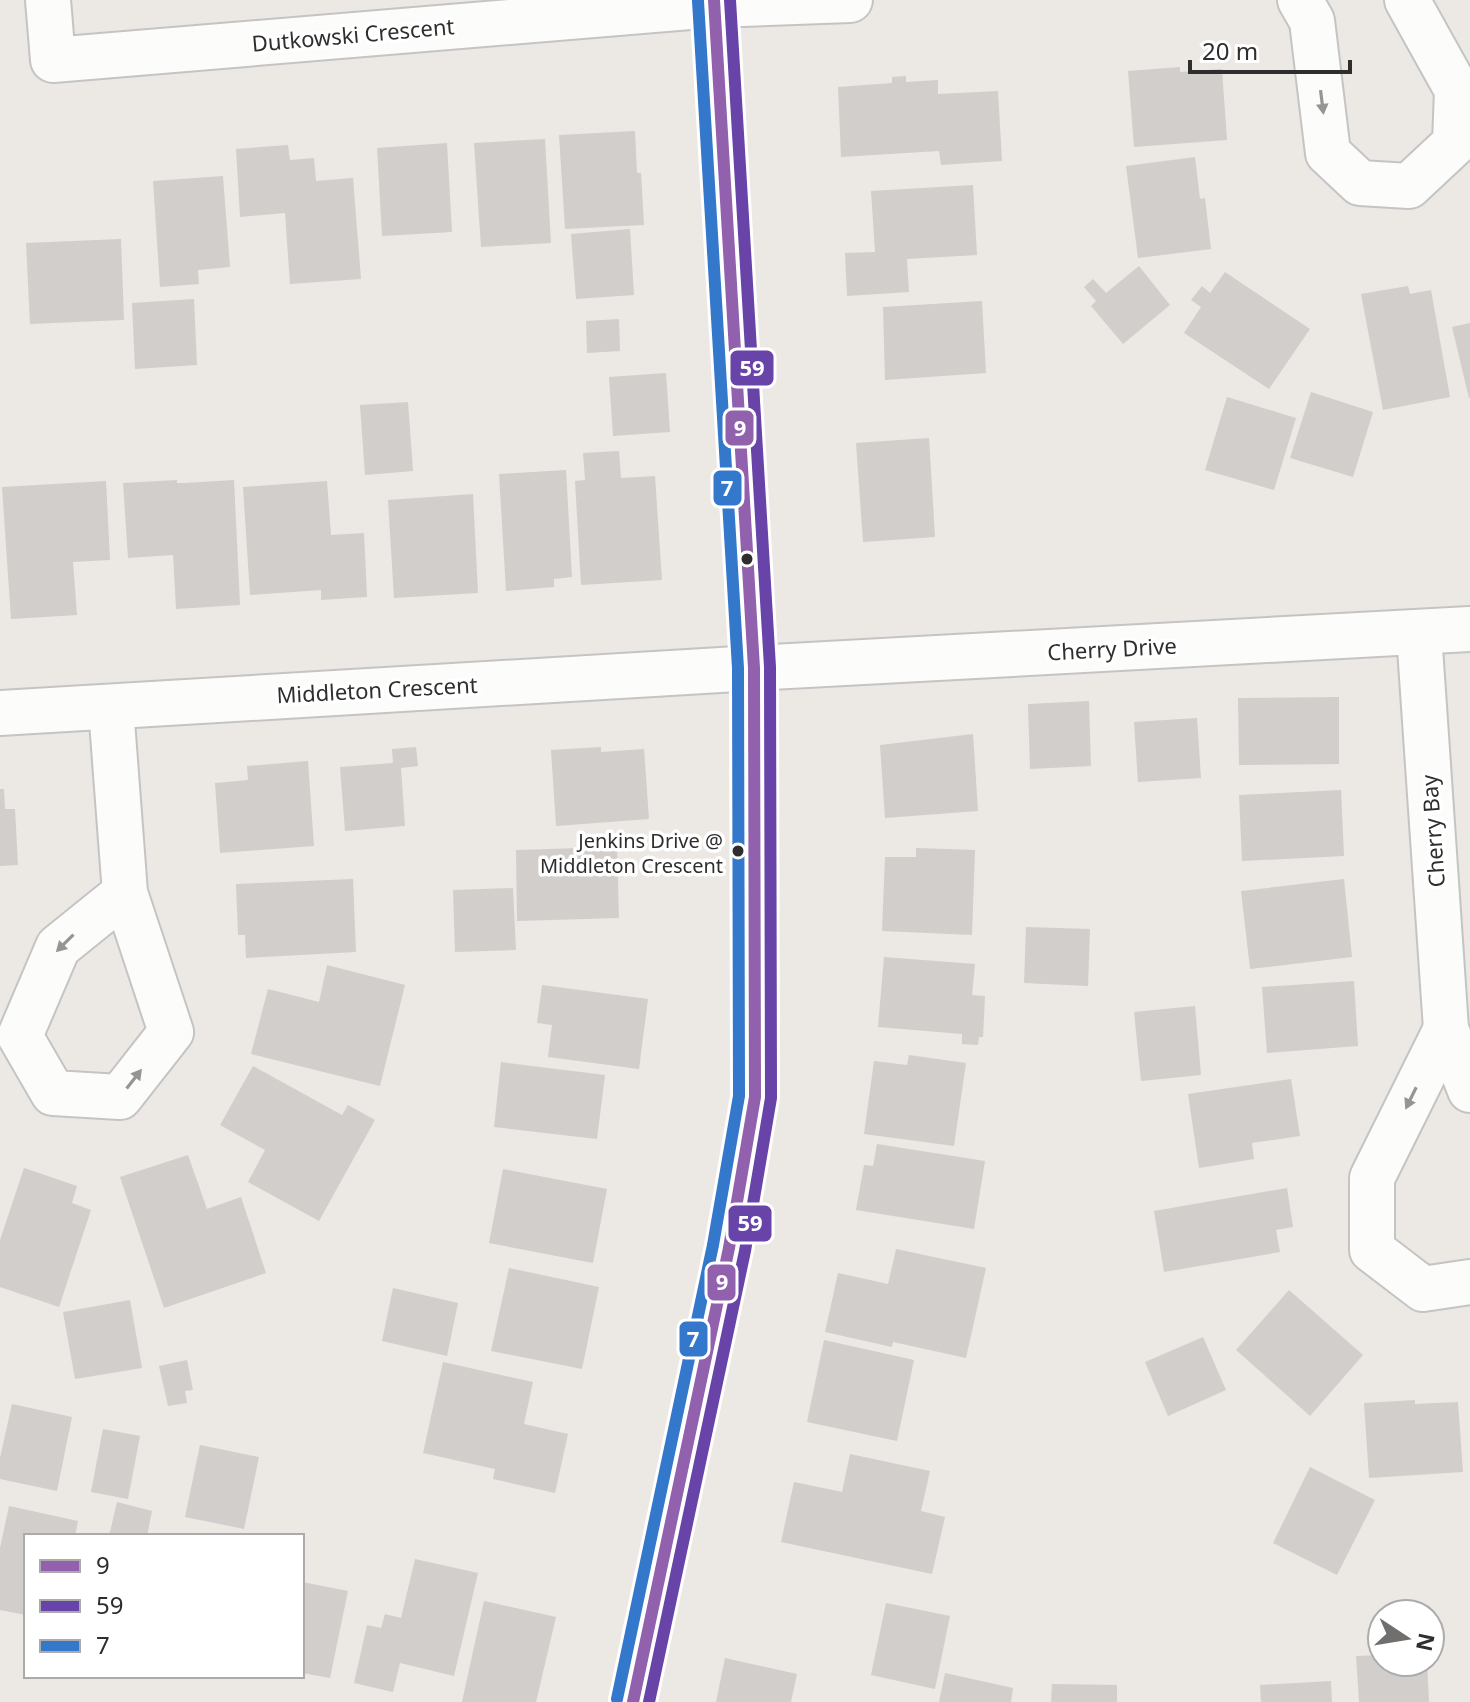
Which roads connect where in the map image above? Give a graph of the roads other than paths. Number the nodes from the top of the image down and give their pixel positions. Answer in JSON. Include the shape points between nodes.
{"nodes":[{"id":1,"x":48,"y":0,"type":"edge"},
{"id":2,"x":850,"y":0,"type":"edge"},
{"id":3,"x":1300,"y":0,"type":"edge"},
{"id":4,"x":1407,"y":0,"type":"edge"},
{"id":5,"x":714,"y":3,"type":"edge"},
{"id":6,"x":1470,"y":629,"type":"edge"},
{"id":7,"x":1419,"y":633,"type":"junction"},
{"id":8,"x":754,"y":668,"type":"junction"},
{"id":9,"x":111,"y":708,"type":"junction"},
{"id":10,"x":0,"y":713,"type":"edge"},
{"id":11,"x":125,"y":893,"type":"dead end"},
{"id":12,"x":1446,"y":1029,"type":"junction"},
{"id":13,"x":1470,"y":1090,"type":"edge"},
{"id":14,"x":1470,"y":1282,"type":"edge"},
{"id":15,"x":633,"y":1702,"type":"edge"}],
"edges":[{"from":1,"to":5,"type":"street","name":"Dutkowski Crescent","via":[[53,60]]},
{"from":2,"to":5,"type":"street"},
{"from":3,"to":4,"type":"street","one_way":true,"via":[[1312,21],[1328,153],[1360,183],[1409,186],[1455,143],[1457,90]]},
{"from":5,"to":8,"type":"street"},
{"from":6,"to":7,"type":"street","name":"Cherry Drive"},
{"from":7,"to":8,"type":"street","name":"Cherry Drive"},
{"from":7,"to":12,"type":"street","name":"Cherry Bay"},
{"from":8,"to":9,"type":"street","name":"Middleton Crescent"},
{"from":8,"to":15,"type":"street","via":[[755,1097],[729,1248]]},
{"from":9,"to":10,"type":"street","name":"Middleton Crescent"},
{"from":9,"to":11,"type":"street"},
{"from":12,"to":13,"type":"street","name":"Cherry Bay"},
{"from":12,"to":14,"type":"street","one_way":true,"via":[[1372,1178],[1372,1250],[1423,1289]]}]}
